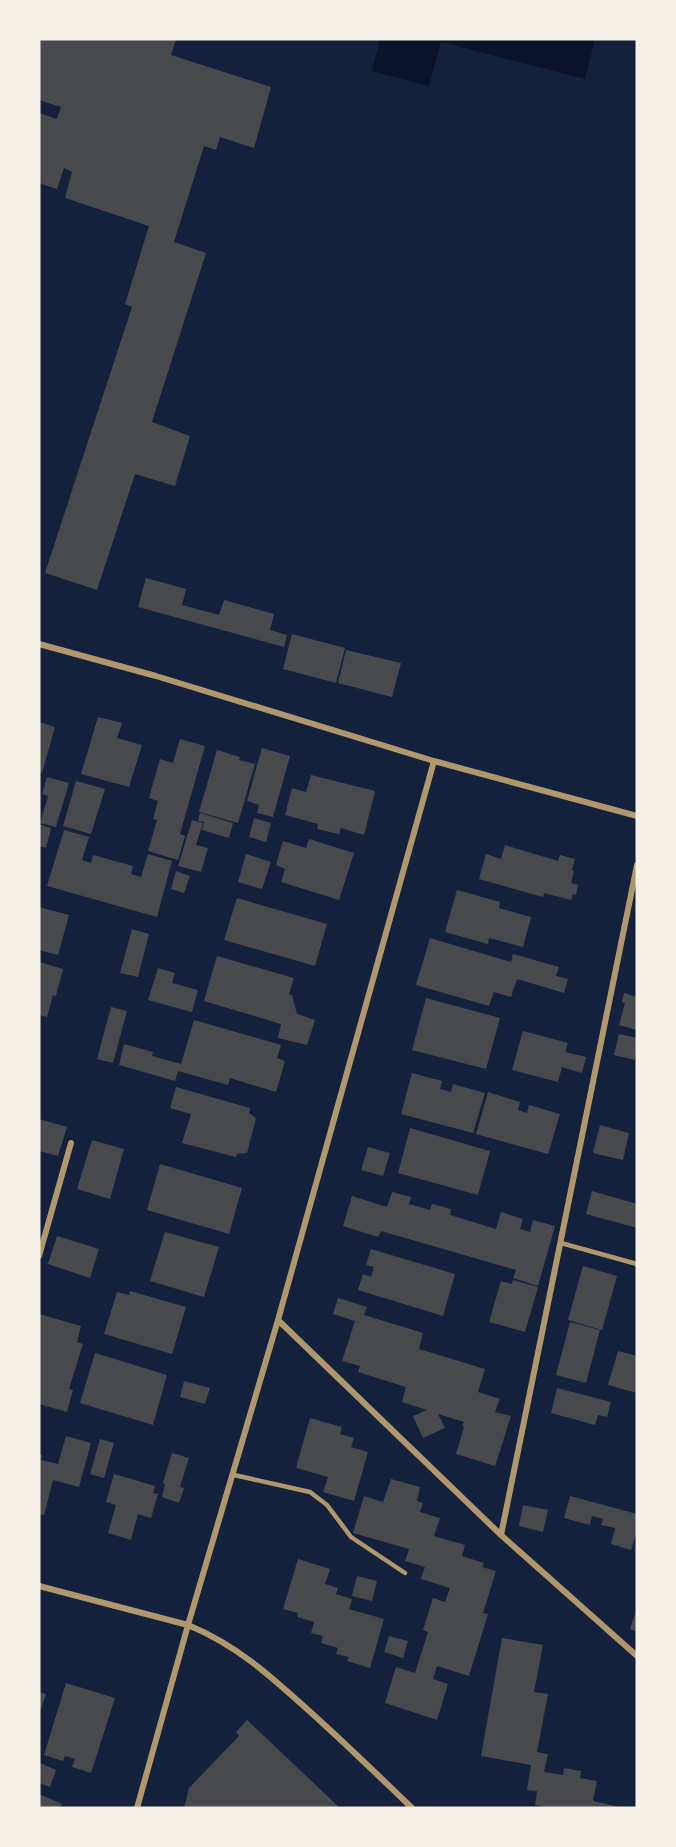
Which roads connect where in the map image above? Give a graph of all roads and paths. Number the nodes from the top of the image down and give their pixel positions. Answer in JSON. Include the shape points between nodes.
{"nodes":[{"id":1,"x":39,"y":644,"type":"edge"},
{"id":2,"x":434,"y":761,"type":"junction"},
{"id":3,"x":637,"y":816,"type":"edge"},
{"id":4,"x":637,"y":865,"type":"edge"},
{"id":5,"x":71,"y":1143,"type":"dead end"},
{"id":6,"x":561,"y":1243,"type":"junction"},
{"id":7,"x":39,"y":1256,"type":"edge"},
{"id":8,"x":637,"y":1264,"type":"edge"},
{"id":9,"x":278,"y":1320,"type":"junction"},
{"id":10,"x":234,"y":1475,"type":"junction"},
{"id":11,"x":501,"y":1534,"type":"junction"},
{"id":12,"x":405,"y":1573,"type":"dead end"},
{"id":13,"x":39,"y":1586,"type":"edge"},
{"id":14,"x":188,"y":1625,"type":"junction"},
{"id":15,"x":637,"y":1656,"type":"edge"},
{"id":16,"x":137,"y":1808,"type":"edge"},
{"id":17,"x":412,"y":1808,"type":"edge"}],
"edges":[{"from":1,"to":2,"type":"street"},
{"from":2,"to":3,"type":"street"},
{"from":2,"to":9,"type":"street"},
{"from":4,"to":6,"type":"street"},
{"from":5,"to":7,"type":"street"},
{"from":6,"to":8,"type":"lane"},
{"from":6,"to":11,"type":"street"},
{"from":9,"to":10,"type":"street"},
{"from":9,"to":11,"type":"street"},
{"from":10,"to":12,"type":"lane","via":[[310,1492],[327,1505],[351,1537]]},
{"from":10,"to":14,"type":"street"},
{"from":11,"to":15,"type":"street"},
{"from":13,"to":14,"type":"street"},
{"from":14,"to":16,"type":"street"},
{"from":14,"to":17,"type":"street","via":[[258,1665]]}]}
